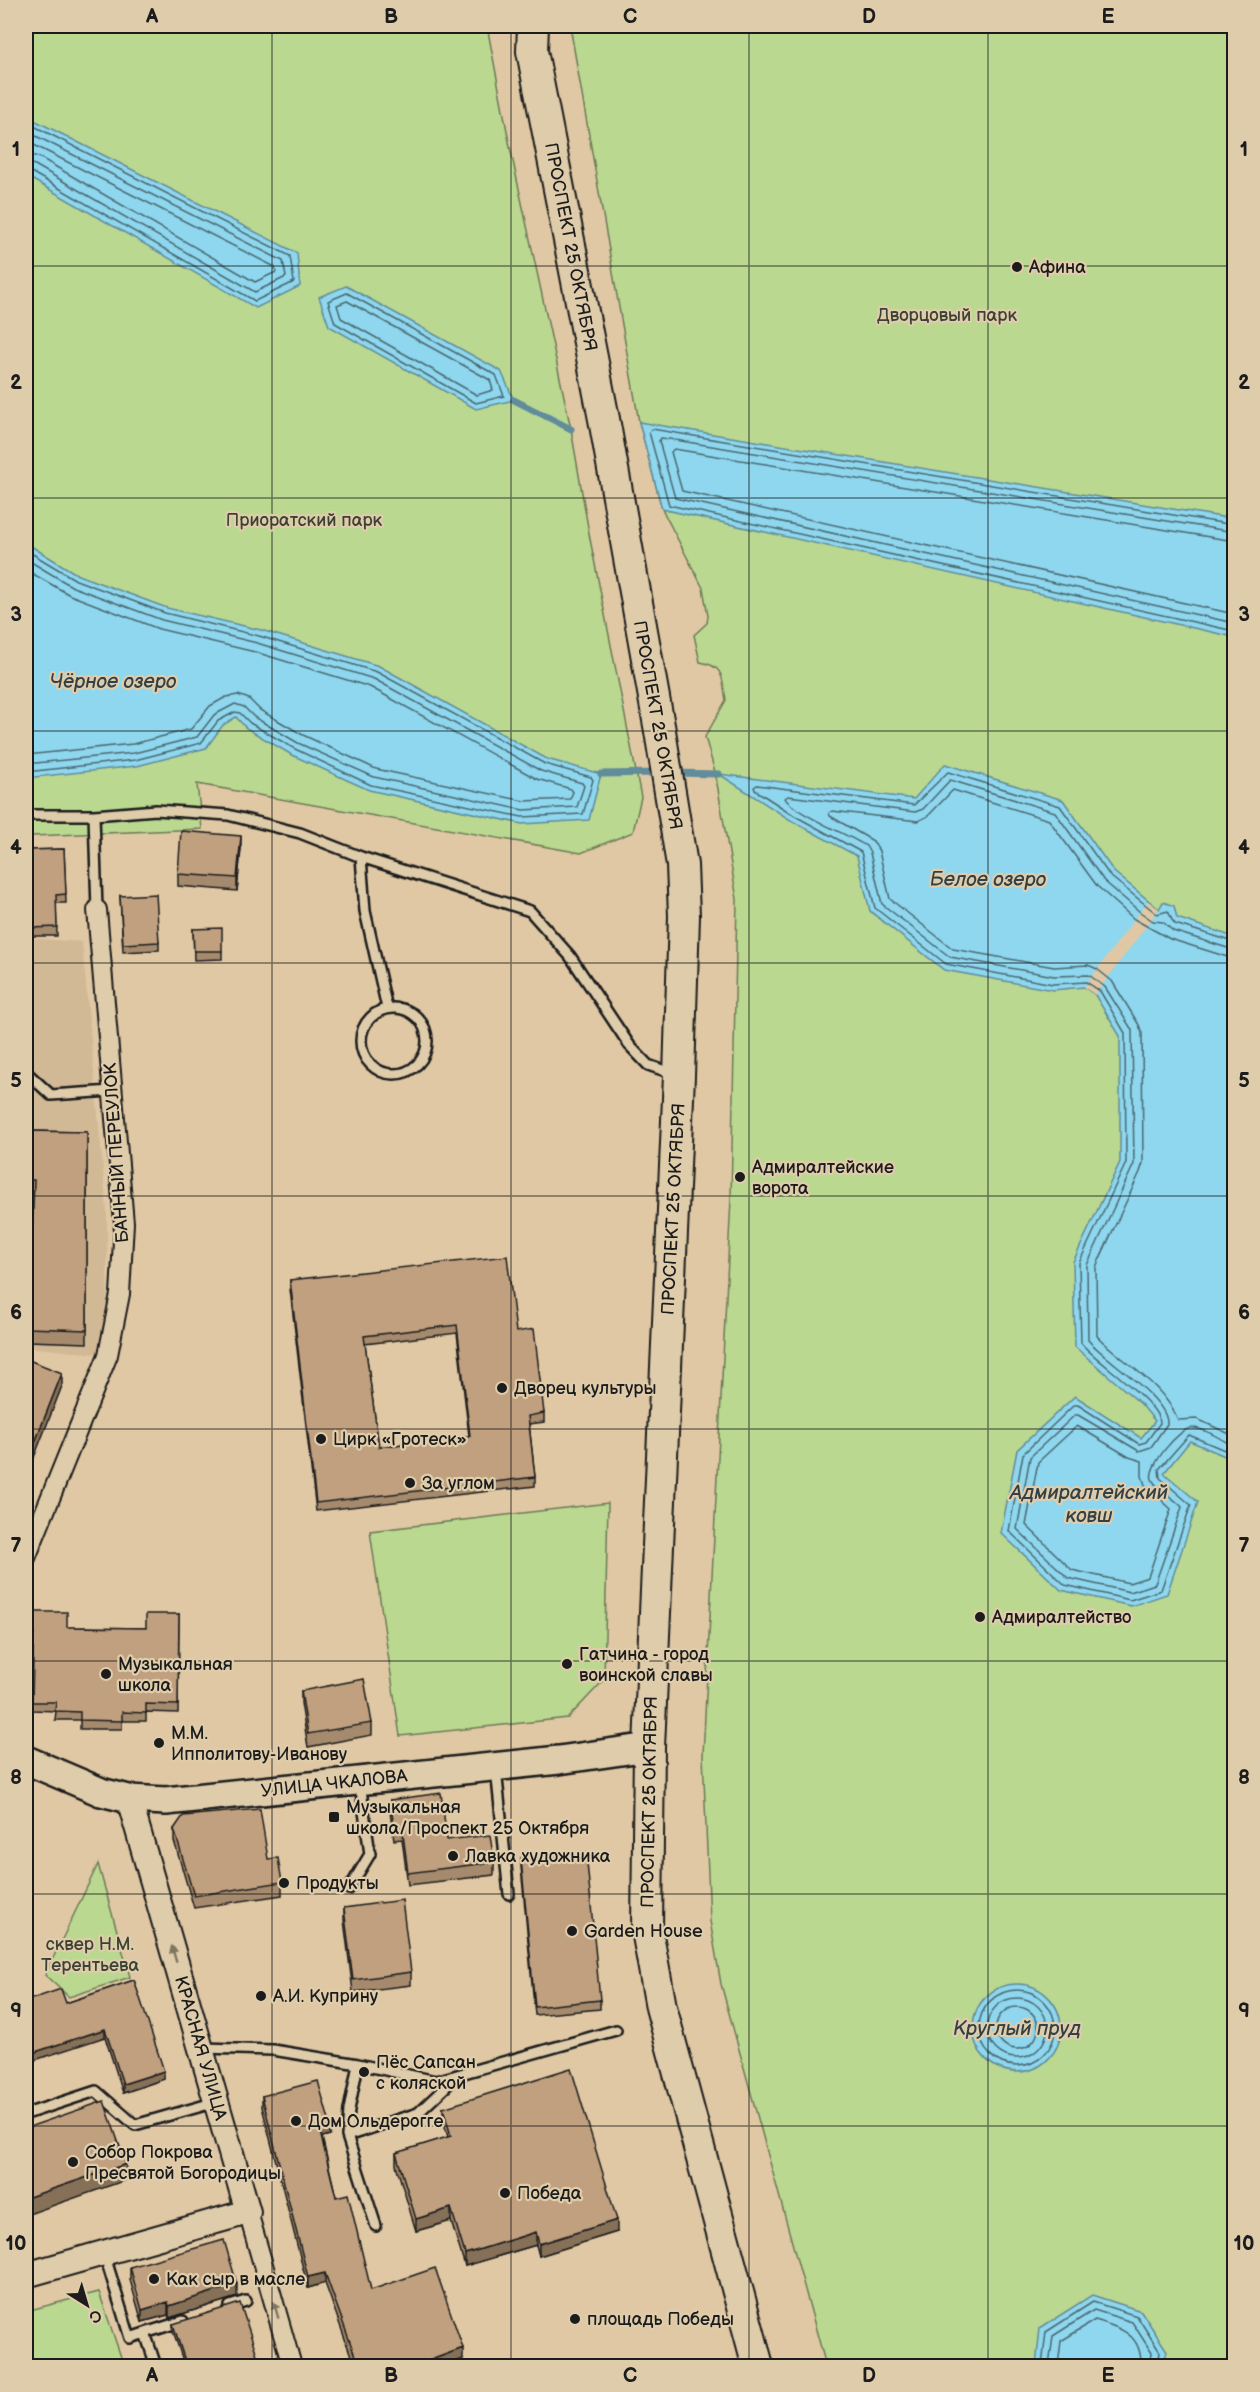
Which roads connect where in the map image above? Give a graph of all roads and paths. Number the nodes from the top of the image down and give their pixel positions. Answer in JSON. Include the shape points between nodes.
{"nodes":[{"id":1,"x":528,"y":34,"type":"edge"},
{"id":2,"x":26,"y":815,"type":"edge"},
{"id":3,"x":94,"y":815,"type":"junction"},
{"id":4,"x":361,"y":857,"type":"junction"},
{"id":5,"x":97,"y":910,"type":"joint"},
{"id":6,"x":387,"y":1008,"type":"junction"},
{"id":7,"x":26,"y":1072,"type":"edge"},
{"id":8,"x":679,"y":1076,"type":"junction"},
{"id":9,"x":112,"y":1091,"type":"junction"},
{"id":10,"x":26,"y":1558,"type":"edge"},
{"id":11,"x":648,"y":1747,"type":"junction"},
{"id":12,"x":26,"y":1760,"type":"edge"},
{"id":13,"x":496,"y":1767,"type":"junction"},
{"id":14,"x":359,"y":1780,"type":"junction"},
{"id":15,"x":129,"y":1799,"type":"junction"},
{"id":16,"x":349,"y":1889,"type":"dead end"},
{"id":17,"x":508,"y":1894,"type":"dead end"},
{"id":18,"x":616,"y":2030,"type":"dead end"},
{"id":19,"x":201,"y":2048,"type":"junction"},
{"id":20,"x":358,"y":2064,"type":"junction"},
{"id":21,"x":457,"y":2076,"type":"junction"},
{"id":22,"x":216,"y":2102,"type":"junction"},
{"id":23,"x":26,"y":2114,"type":"edge"},
{"id":24,"x":347,"y":2136,"type":"junction"},
{"id":25,"x":248,"y":2212,"type":"junction"},
{"id":26,"x":376,"y":2226,"type":"dead end"},
{"id":27,"x":104,"y":2253,"type":"junction"},
{"id":28,"x":26,"y":2275,"type":"edge"},
{"id":29,"x":246,"y":2301,"type":"dead end"},
{"id":30,"x":223,"y":2308,"type":"edge"},
{"id":31,"x":190,"y":2319,"type":"edge"},
{"id":32,"x":145,"y":2333,"type":"junction"},
{"id":33,"x":156,"y":2367,"type":"edge"},
{"id":34,"x":292,"y":2367,"type":"edge"},
{"id":35,"x":758,"y":2367,"type":"edge"}],
"edges":[{"from":1,"to":8,"type":"main road","name":"ПРОСПЕКТ 25 ОКТЯБРЯ","via":[[604,419],[682,865]]},
{"from":2,"to":3,"type":"lane"},
{"from":3,"to":4,"type":"lane","via":[[156,810],[228,815],[300,833]]},
{"from":3,"to":5,"type":"lane"},
{"from":4,"to":6,"type":"lane","via":[[365,911]]},
{"from":4,"to":8,"type":"lane","via":[[530,911],[570,956],[630,1046],[648,1065]]},
{"from":5,"to":9,"type":"street","name":"БАННЫЙ ПЕРЕУЛОК"},
{"from":6,"to":6,"type":"lane","via":[[406,1010],[421,1022],[427,1040],[423,1058],[409,1071],[391,1075],[373,1068],[362,1053],[361,1034],[370,1017]]},
{"from":7,"to":9,"type":"lane","via":[[51,1095]]},
{"from":8,"to":11,"type":"main road","name":"ПРОСПЕКТ 25 ОКТЯБРЯ"},
{"from":9,"to":10,"type":"street","name":"БАННЫЙ ПЕРЕУЛОК","via":[[124,1223],[120,1294],[108,1355]]},
{"from":11,"to":13,"type":"main road","name":"УЛИЦА ЧКАЛОВА"},
{"from":11,"to":35,"type":"main road","name":"ПРОСПЕКТ 25 ОКТЯБРЯ","via":[[646,1906],[651,1957],[664,2019]]},
{"from":12,"to":15,"type":"main road","name":"УЛИЦА ЧКАЛОВА","via":[[100,1792]]},
{"from":13,"to":14,"type":"main road","name":"УЛИЦА ЧКАЛОВА"},
{"from":13,"to":17,"type":"lane"},
{"from":14,"to":15,"type":"main road","name":"УЛИЦА ЧКАЛОВА","via":[[166,1801]]},
{"from":14,"to":16,"type":"lane","via":[[370,1854]]},
{"from":19,"to":15,"type":"street","name":"КРАСНАЯ УЛИЦА","one_way":true},
{"from":18,"to":21,"type":"lane"},
{"from":19,"to":20,"type":"lane","via":[[273,2050]]},
{"from":19,"to":22,"type":"street","name":"КРАСНАЯ УЛИЦА"},
{"from":20,"to":21,"type":"lane","via":[[436,2081]]},
{"from":20,"to":24,"type":"lane"},
{"from":21,"to":24,"type":"lane","via":[[418,2113]]},
{"from":22,"to":23,"type":"lane","via":[[135,2125],[96,2091]]},
{"from":22,"to":25,"type":"street","name":"КРАСНАЯ УЛИЦА"},
{"from":24,"to":26,"type":"lane"},
{"from":25,"to":27,"type":"street"},
{"from":34,"to":25,"type":"street","name":"КРАСНАЯ УЛИЦА","one_way":true},
{"from":27,"to":28,"type":"street"},
{"from":27,"to":32,"type":"lane","via":[[130,2338]]},
{"from":29,"to":30,"type":"lane"},
{"from":31,"to":32,"type":"lane"},
{"from":32,"to":33,"type":"lane"}]}
